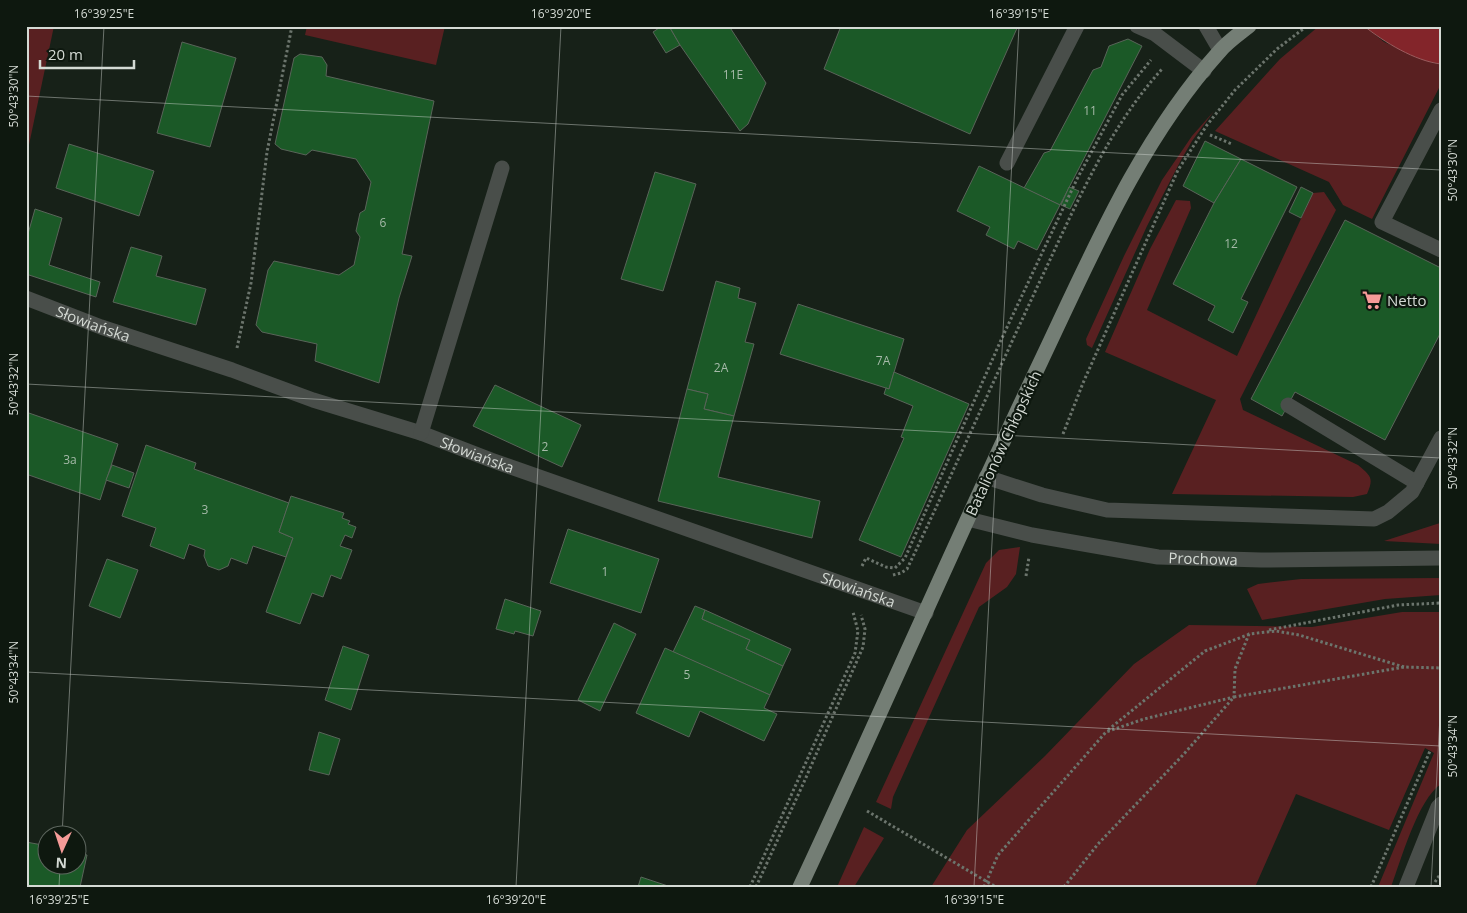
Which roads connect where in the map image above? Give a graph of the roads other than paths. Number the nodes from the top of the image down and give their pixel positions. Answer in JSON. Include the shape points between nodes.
{"nodes":[{"id":1,"x":1077,"y":26,"type":"edge"},
{"id":2,"x":1137,"y":26,"type":"edge"},
{"id":3,"x":1206,"y":26,"type":"edge"},
{"id":4,"x":1249,"y":26,"type":"edge"},
{"id":5,"x":1220,"y":50,"type":"junction"},
{"id":6,"x":1204,"y":71,"type":"junction"},
{"id":7,"x":1441,"y":110,"type":"edge"},
{"id":8,"x":1007,"y":163,"type":"dead end"},
{"id":9,"x":502,"y":168,"type":"dead end"},
{"id":10,"x":1441,"y":250,"type":"edge"},
{"id":11,"x":26,"y":298,"type":"edge"},
{"id":12,"x":1288,"y":404,"type":"dead end"},
{"id":13,"x":421,"y":433,"type":"junction"},
{"id":14,"x":1441,"y":438,"type":"edge"},
{"id":15,"x":986,"y":477,"type":"junction"},
{"id":16,"x":1417,"y":483,"type":"junction"},
{"id":17,"x":968,"y":520,"type":"junction"},
{"id":18,"x":1441,"y":558,"type":"edge"},
{"id":19,"x":926,"y":613,"type":"junction"},
{"id":20,"x":1441,"y":804,"type":"edge"},
{"id":21,"x":800,"y":887,"type":"edge"},
{"id":22,"x":1406,"y":887,"type":"edge"}],
"edges":[{"from":1,"to":8,"type":"street"},
{"from":2,"to":6,"type":"street","via":[[1162,38]]},
{"from":3,"to":5,"type":"street"},
{"from":4,"to":5,"type":"main road","name":"Batalionów Chłopskich"},
{"from":5,"to":6,"type":"main road","name":"Batalionów Chłopskich"},
{"from":6,"to":15,"type":"main road","name":"Batalionów Chłopskich","via":[[1145,152],[1097,243]]},
{"from":7,"to":10,"type":"street","via":[[1382,222]]},
{"from":9,"to":13,"type":"street"},
{"from":11,"to":13,"type":"street","name":"Słowiańska","via":[[314,400]]},
{"from":12,"to":16,"type":"street"},
{"from":13,"to":19,"type":"street","name":"Słowiańska","via":[[500,464]]},
{"from":14,"to":16,"type":"street"},
{"from":15,"to":16,"type":"street","via":[[1042,495],[1107,510],[1374,519],[1412,492]]},
{"from":15,"to":17,"type":"main road","name":"Batalionów Chłopskich"},
{"from":17,"to":18,"type":"street","name":"Prochowa","via":[[1158,557],[1261,560]]},
{"from":17,"to":19,"type":"main road","name":"Batalionów Chłopskich"},
{"from":19,"to":21,"type":"main road","name":"Batalionów Chłopskich"},
{"from":20,"to":22,"type":"street"}]}
